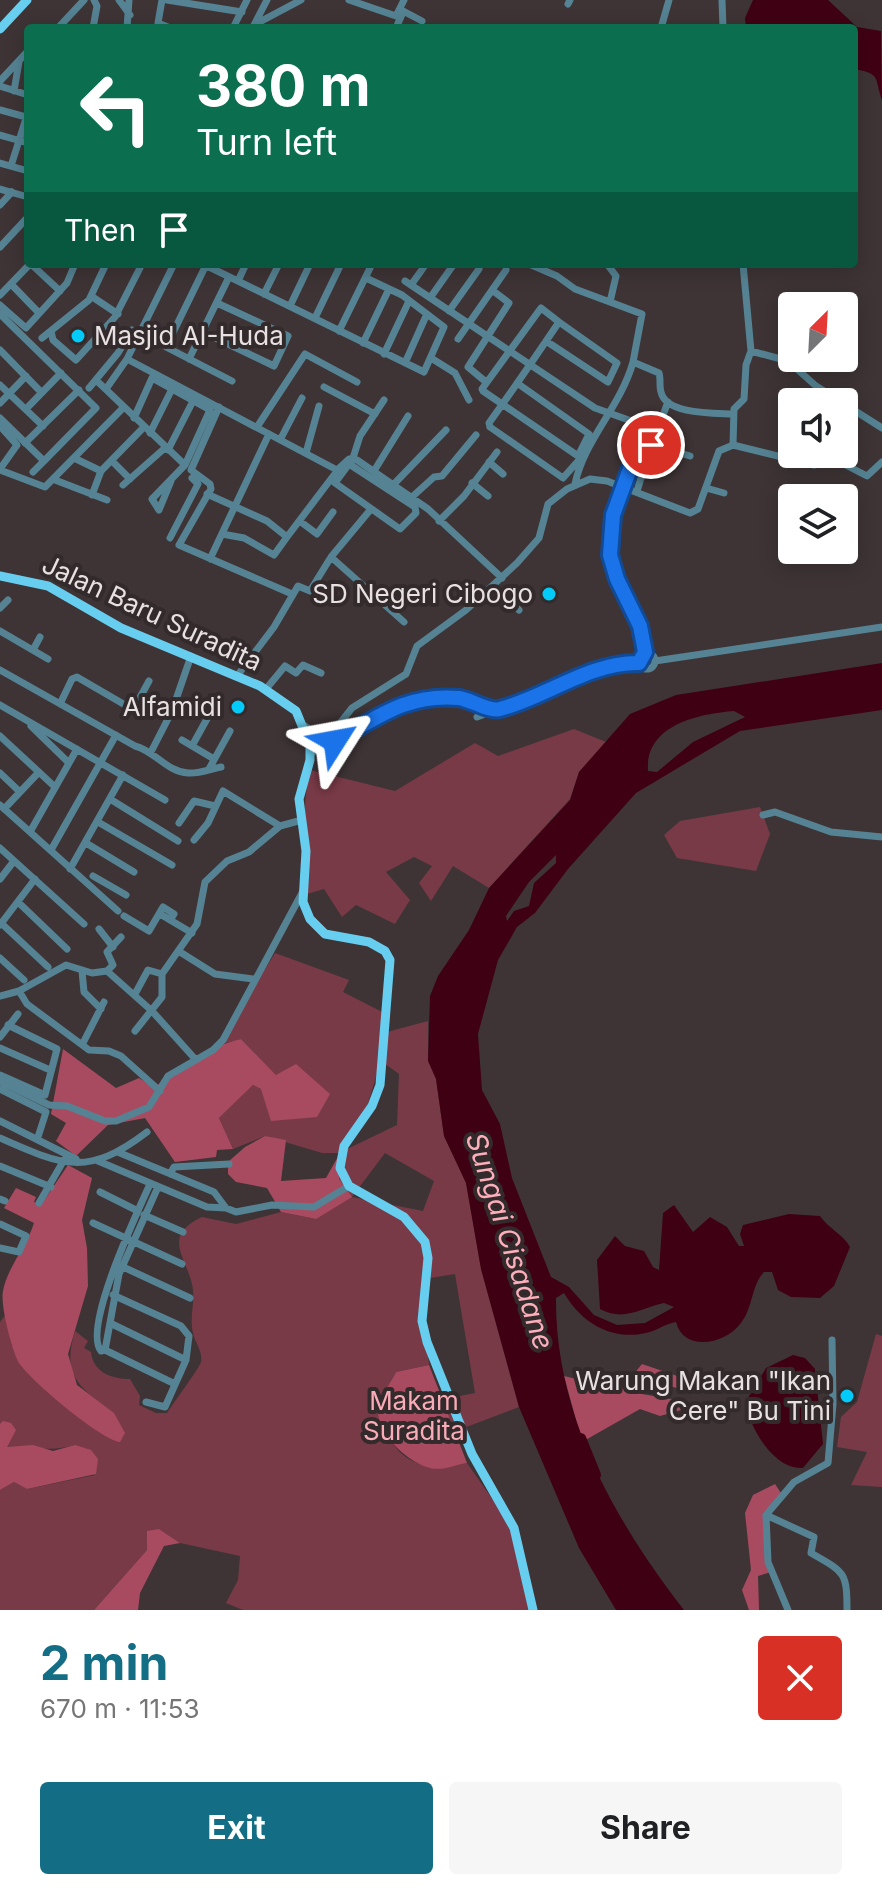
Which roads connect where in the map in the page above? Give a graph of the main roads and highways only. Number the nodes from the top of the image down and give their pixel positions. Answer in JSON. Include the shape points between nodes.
{"nodes":[{"id":1,"x":27,"y":0,"type":"edge"},
{"id":2,"x":0,"y":29,"type":"edge"},
{"id":3,"x":0,"y":576,"type":"edge"},
{"id":4,"x":533,"y":1610,"type":"edge"}],
"edges":[{"from":1,"to":2,"type":"main road"},
{"from":3,"to":4,"type":"main road","name":"Jalan Baru Suradita","via":[[42,583],[108,622],[266,689],[291,706],[305,726],[310,754],[299,799],[306,909],[320,930],[376,945],[390,960],[380,1085],[340,1155],[342,1173],[349,1186],[404,1217],[425,1242],[422,1321],[427,1342],[472,1454],[514,1528]]}]}
